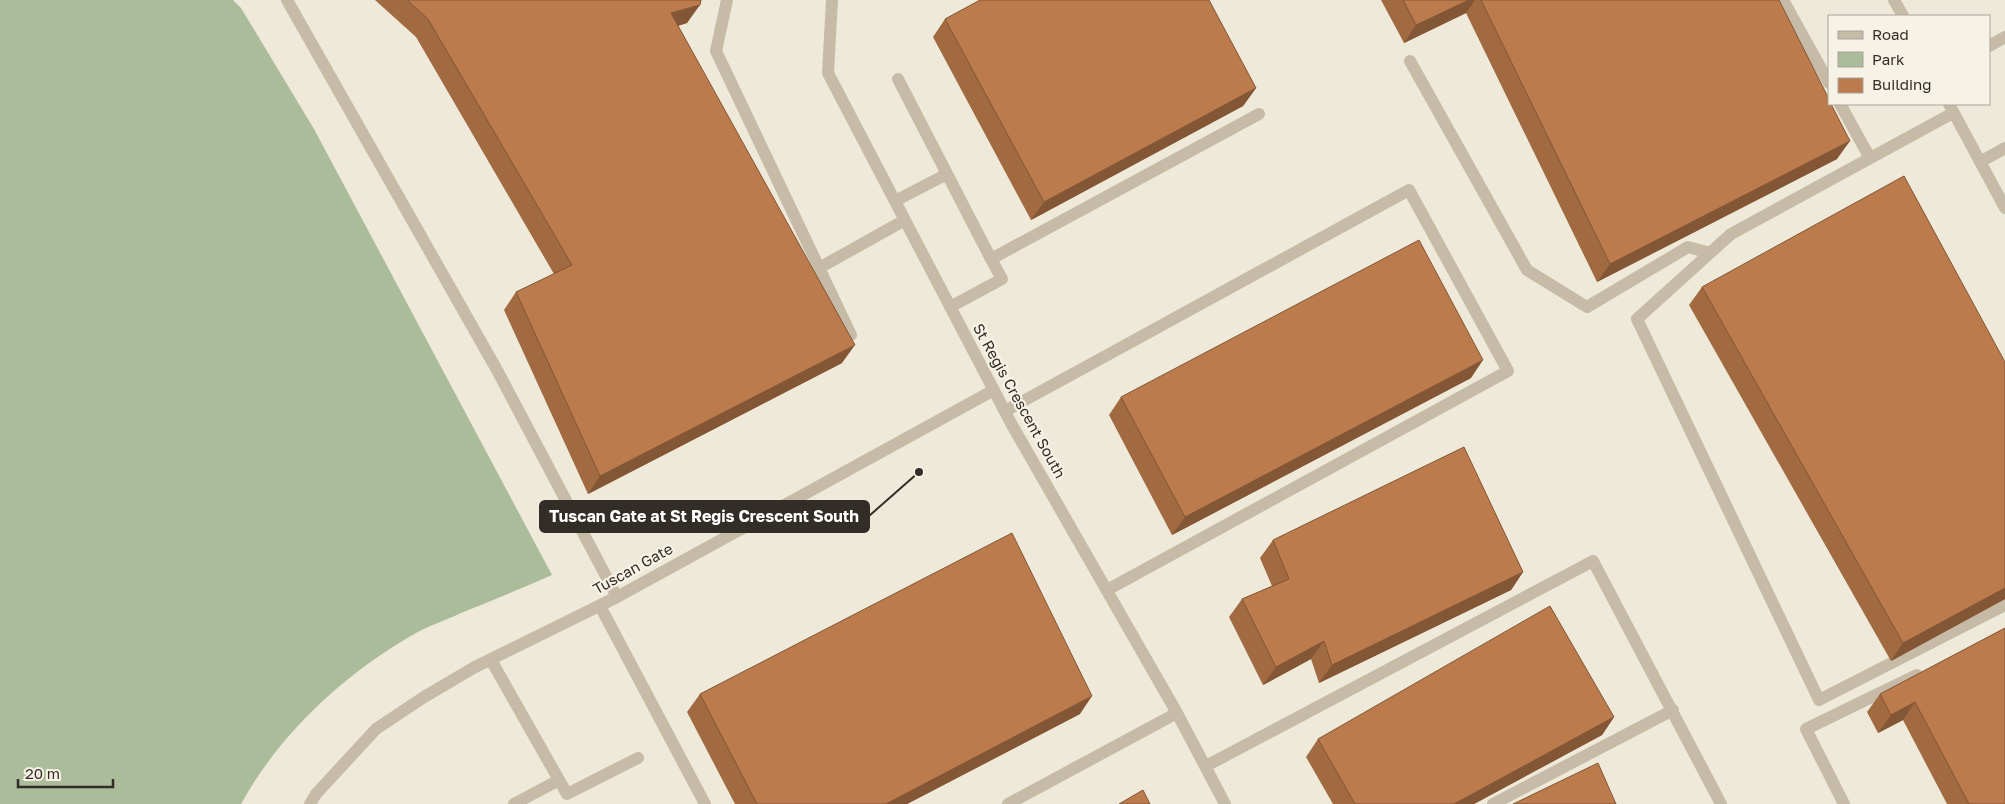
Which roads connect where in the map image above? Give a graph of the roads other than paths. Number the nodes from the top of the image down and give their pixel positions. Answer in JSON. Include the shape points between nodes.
{"nodes":[{"id":1,"x":287,"y":0,"type":"edge"},
{"id":2,"x":727,"y":0,"type":"edge"},
{"id":3,"x":832,"y":0,"type":"edge"},
{"id":4,"x":1783,"y":0,"type":"edge"},
{"id":5,"x":1894,"y":0,"type":"edge"},
{"id":6,"x":1902,"y":15,"type":"edge"},
{"id":7,"x":2005,"y":38,"type":"edge"},
{"id":8,"x":1990,"y":46,"type":"edge"},
{"id":9,"x":1410,"y":61,"type":"dead end"},
{"id":10,"x":898,"y":79,"type":"dead end"},
{"id":11,"x":1828,"y":81,"type":"edge"},
{"id":12,"x":1841,"y":105,"type":"edge"},
{"id":13,"x":1951,"y":108,"type":"edge"},
{"id":14,"x":1259,"y":114,"type":"dead end"},
{"id":15,"x":2005,"y":148,"type":"edge"},
{"id":16,"x":1870,"y":158,"type":"junction"},
{"id":17,"x":1980,"y":162,"type":"junction"},
{"id":18,"x":947,"y":174,"type":"junction"},
{"id":19,"x":894,"y":201,"type":"junction"},
{"id":20,"x":2005,"y":208,"type":"edge"},
{"id":21,"x":905,"y":220,"type":"junction"},
{"id":22,"x":1710,"y":253,"type":"junction"},
{"id":23,"x":991,"y":259,"type":"junction"},
{"id":24,"x":819,"y":268,"type":"junction"},
{"id":25,"x":950,"y":307,"type":"junction"},
{"id":26,"x":851,"y":334,"type":"edge"},
{"id":27,"x":994,"y":390,"type":"junction"},
{"id":28,"x":1005,"y":411,"type":"junction"},
{"id":29,"x":1107,"y":590,"type":"junction"},
{"id":30,"x":617,"y":597,"type":"junction"},
{"id":31,"x":2005,"y":605,"type":"edge"},
{"id":32,"x":600,"y":606,"type":"junction"},
{"id":33,"x":491,"y":660,"type":"junction"},
{"id":34,"x":1927,"y":670,"type":"edge"},
{"id":35,"x":1673,"y":710,"type":"junction"},
{"id":36,"x":1177,"y":713,"type":"junction"},
{"id":37,"x":638,"y":758,"type":"dead end"},
{"id":38,"x":1206,"y":766,"type":"junction"},
{"id":39,"x":559,"y":780,"type":"junction"},
{"id":40,"x":568,"y":799,"type":"edge"},
{"id":41,"x":310,"y":804,"type":"edge"},
{"id":42,"x":514,"y":804,"type":"edge"},
{"id":43,"x":705,"y":804,"type":"edge"},
{"id":44,"x":1008,"y":804,"type":"edge"},
{"id":45,"x":1225,"y":804,"type":"edge"},
{"id":46,"x":1494,"y":804,"type":"edge"},
{"id":47,"x":1721,"y":804,"type":"edge"},
{"id":48,"x":1844,"y":804,"type":"edge"}],
"edges":[{"from":1,"to":30,"type":"street","via":[[497,370]]},
{"from":2,"to":24,"type":"street","via":[[716,51]]},
{"from":3,"to":19,"type":"street","name":"St Regis Crescent South","via":[[828,74]]},
{"from":4,"to":11,"type":"street"},
{"from":5,"to":6,"type":"street"},
{"from":7,"to":8,"type":"street"},
{"from":9,"to":22,"type":"street","via":[[1528,270],[1586,307],[1688,247]]},
{"from":10,"to":18,"type":"street"},
{"from":12,"to":16,"type":"street"},
{"from":13,"to":16,"type":"street"},
{"from":13,"to":17,"type":"street"},
{"from":14,"to":23,"type":"street"},
{"from":15,"to":17,"type":"street"},
{"from":16,"to":22,"type":"street","via":[[1731,234]]},
{"from":17,"to":20,"type":"street"},
{"from":18,"to":19,"type":"street"},
{"from":18,"to":23,"type":"street"},
{"from":19,"to":21,"type":"street","name":"St Regis Crescent South"},
{"from":21,"to":24,"type":"street"},
{"from":21,"to":25,"type":"street","name":"St Regis Crescent South"},
{"from":22,"to":31,"type":"street","via":[[1636,319],[1819,700]]},
{"from":23,"to":25,"type":"street","via":[[1002,279]]},
{"from":24,"to":26,"type":"street"},
{"from":25,"to":27,"type":"street","name":"St Regis Crescent South"},
{"from":27,"to":28,"type":"street","name":"St Regis Crescent South"},
{"from":27,"to":30,"type":"street","name":"Tuscan Gate"},
{"from":28,"to":29,"type":"street","name":"St Regis Crescent South"},
{"from":28,"to":29,"type":"street","via":[[1409,190],[1508,371]]},
{"from":29,"to":36,"type":"street","name":"St Regis Crescent South"},
{"from":30,"to":32,"type":"street","name":"Tuscan Gate"},
{"from":32,"to":33,"type":"street","name":"Tuscan Gate"},
{"from":32,"to":43,"type":"street"},
{"from":33,"to":39,"type":"street"},
{"from":33,"to":41,"type":"street","name":"Tuscan Gate","via":[[424,697],[376,729]]},
{"from":34,"to":48,"type":"street","via":[[1806,729]]},
{"from":35,"to":38,"type":"street","via":[[1593,561]]},
{"from":35,"to":46,"type":"street"},
{"from":35,"to":47,"type":"street"},
{"from":36,"to":38,"type":"street","name":"St Regis Crescent South"},
{"from":36,"to":44,"type":"street"},
{"from":37,"to":40,"type":"street"},
{"from":38,"to":45,"type":"street","name":"St Regis Crescent South"},
{"from":39,"to":40,"type":"street"},
{"from":39,"to":42,"type":"street"}]}
